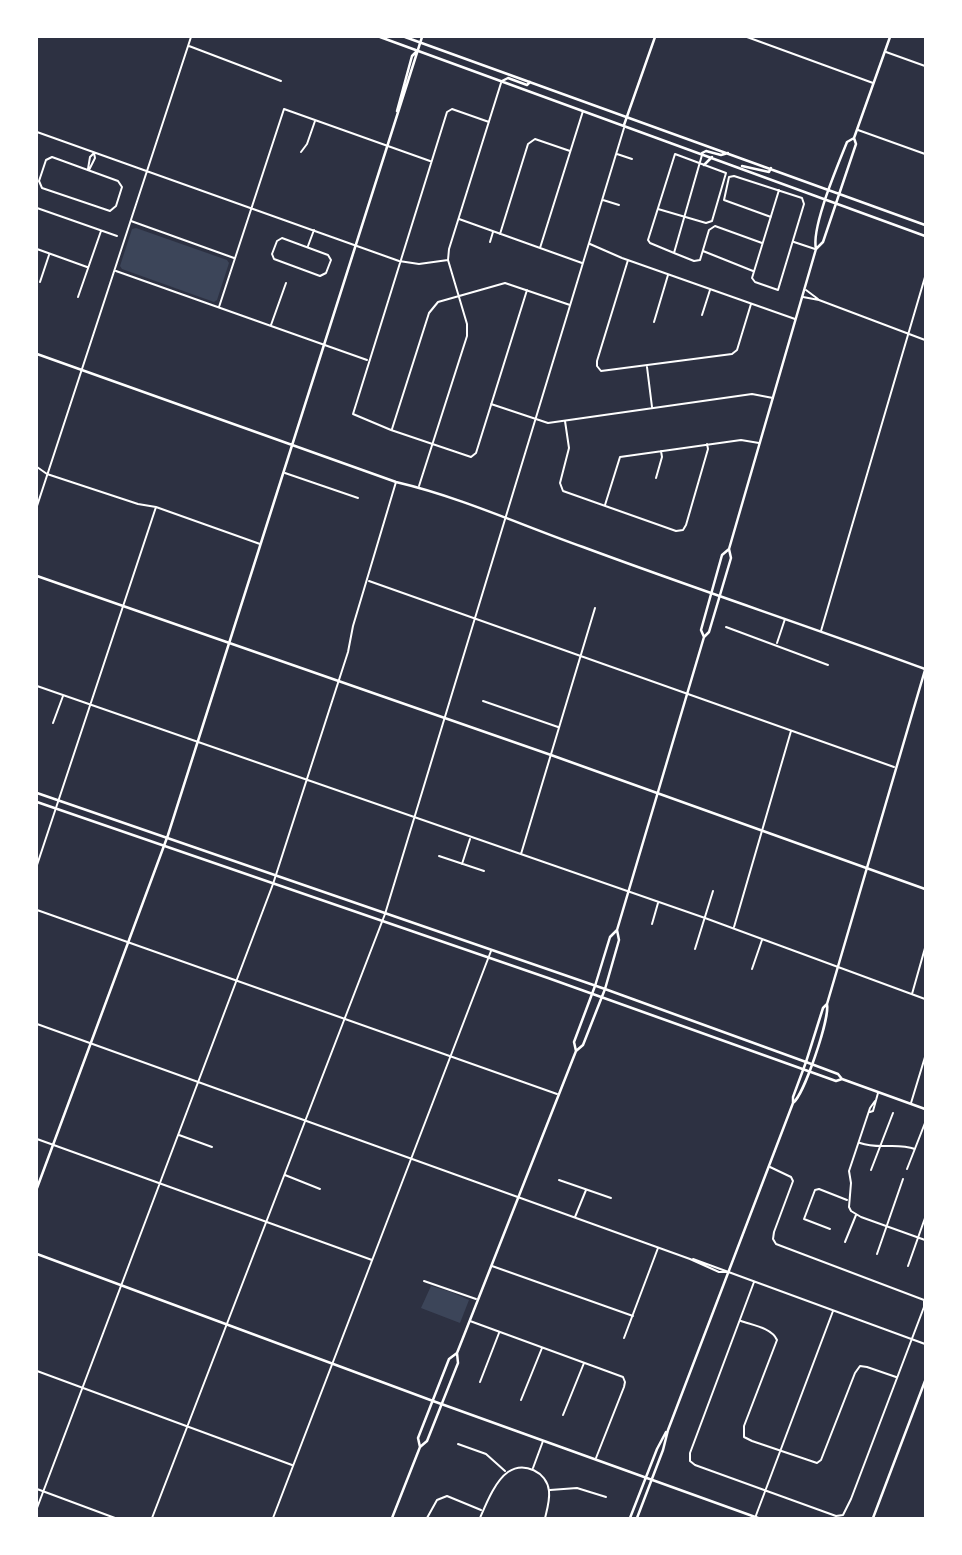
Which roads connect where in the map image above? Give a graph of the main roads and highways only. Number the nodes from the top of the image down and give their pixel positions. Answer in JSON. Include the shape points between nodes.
{"nodes":[{"id":1,"x":380,"y":37,"type":"edge"},
{"id":2,"x":405,"y":37,"type":"edge"},
{"id":3,"x":422,"y":37,"type":"edge"},
{"id":4,"x":655,"y":37,"type":"edge"},
{"id":5,"x":890,"y":37,"type":"edge"},
{"id":6,"x":419,"y":47,"type":"junction"},
{"id":7,"x":501,"y":82,"type":"junction"},
{"id":8,"x":530,"y":82,"type":"junction"},
{"id":9,"x":627,"y":117,"type":"junction"},
{"id":10,"x":624,"y":125,"type":"junction"},
{"id":11,"x":854,"y":138,"type":"junction"},
{"id":12,"x":702,"y":153,"type":"junction"},
{"id":13,"x":729,"y":153,"type":"junction"},
{"id":14,"x":712,"y":157,"type":"junction"},
{"id":15,"x":701,"y":165,"type":"road end"},
{"id":16,"x":736,"y":166,"type":"junction"},
{"id":17,"x":771,"y":168,"type":"junction"},
{"id":18,"x":830,"y":189,"type":"junction"},
{"id":19,"x":838,"y":192,"type":"junction"},
{"id":20,"x":826,"y":198,"type":"junction"},
{"id":21,"x":834,"y":202,"type":"junction"},
{"id":22,"x":925,"y":225,"type":"edge"},
{"id":23,"x":925,"y":236,"type":"edge"},
{"id":24,"x":816,"y":249,"type":"junction"},
{"id":25,"x":37,"y":354,"type":"edge"},
{"id":26,"x":293,"y":444,"type":"junction"},
{"id":27,"x":729,"y":549,"type":"junction"},
{"id":28,"x":37,"y":576,"type":"edge"},
{"id":29,"x":712,"y":592,"type":"junction"},
{"id":30,"x":720,"y":595,"type":"junction"},
{"id":31,"x":704,"y":637,"type":"junction"},
{"id":32,"x":230,"y":643,"type":"junction"},
{"id":33,"x":925,"y":669,"type":"edge"},
{"id":34,"x":37,"y":793,"type":"edge"},
{"id":35,"x":657,"y":793,"type":"junction"},
{"id":36,"x":37,"y":802,"type":"edge"},
{"id":37,"x":167,"y":839,"type":"junction"},
{"id":38,"x":164,"y":846,"type":"junction"},
{"id":39,"x":867,"y":868,"type":"junction"},
{"id":40,"x":925,"y":889,"type":"edge"},
{"id":41,"x":617,"y":930,"type":"junction"},
{"id":42,"x":595,"y":986,"type":"junction"},
{"id":43,"x":605,"y":989,"type":"junction"},
{"id":44,"x":592,"y":994,"type":"junction"},
{"id":45,"x":602,"y":997,"type":"junction"},
{"id":46,"x":827,"y":1004,"type":"junction"},
{"id":47,"x":700,"y":1024,"type":"junction"},
{"id":48,"x":701,"y":1032,"type":"junction"},
{"id":49,"x":576,"y":1051,"type":"junction"},
{"id":50,"x":806,"y":1062,"type":"junction"},
{"id":51,"x":812,"y":1064,"type":"junction"},
{"id":52,"x":803,"y":1069,"type":"junction"},
{"id":53,"x":809,"y":1072,"type":"junction"},
{"id":54,"x":842,"y":1079,"type":"junction"},
{"id":55,"x":793,"y":1103,"type":"junction"},
{"id":56,"x":925,"y":1109,"type":"edge"},
{"id":57,"x":37,"y":1188,"type":"edge"},
{"id":58,"x":37,"y":1254,"type":"edge"},
{"id":59,"x":457,"y":1353,"type":"junction"},
{"id":60,"x":925,"y":1381,"type":"edge"},
{"id":61,"x":433,"y":1401,"type":"junction"},
{"id":62,"x":442,"y":1404,"type":"junction"},
{"id":63,"x":668,"y":1430,"type":"junction"},
{"id":64,"x":420,"y":1447,"type":"junction"},
{"id":65,"x":646,"y":1477,"type":"junction"},
{"id":66,"x":652,"y":1480,"type":"junction"},
{"id":67,"x":392,"y":1518,"type":"edge"},
{"id":68,"x":630,"y":1518,"type":"edge"},
{"id":69,"x":637,"y":1518,"type":"edge"},
{"id":70,"x":756,"y":1518,"type":"edge"},
{"id":71,"x":873,"y":1518,"type":"edge"}],
"edges":[{"from":1,"to":6,"type":"main road"},
{"from":2,"to":6,"type":"main road"},
{"from":3,"to":6,"type":"main road"},
{"from":4,"to":9,"type":"main road"},
{"from":5,"to":11,"type":"main road"},
{"from":6,"to":7,"type":"main road"},
{"from":6,"to":8,"type":"main road"},
{"from":6,"to":26,"type":"main road","via":[[412,56]]},
{"from":7,"to":8,"type":"main road","via":[[508,78]]},
{"from":7,"to":10,"type":"main road"},
{"from":8,"to":9,"type":"main road"},
{"from":9,"to":10,"type":"main road"},
{"from":9,"to":13,"type":"main road"},
{"from":10,"to":12,"type":"main road"},
{"from":11,"to":18,"type":"main road","via":[[847,142]]},
{"from":11,"to":19,"type":"main road","via":[[856,144]]},
{"from":12,"to":13,"type":"main road"},
{"from":12,"to":14,"type":"main road"},
{"from":13,"to":17,"type":"main road"},
{"from":14,"to":15,"type":"main road"},
{"from":14,"to":16,"type":"main road"},
{"from":16,"to":17,"type":"main road","via":[[769,172]]},
{"from":16,"to":20,"type":"main road"},
{"from":17,"to":18,"type":"main road"},
{"from":18,"to":19,"type":"main road"},
{"from":18,"to":20,"type":"main road"},
{"from":19,"to":21,"type":"main road"},
{"from":19,"to":22,"type":"main road"},
{"from":20,"to":21,"type":"main road"},
{"from":20,"to":24,"type":"main road","via":[[814,241]]},
{"from":21,"to":23,"type":"main road"},
{"from":21,"to":24,"type":"main road","via":[[823,242]]},
{"from":24,"to":27,"type":"main road"},
{"from":25,"to":26,"type":"main road"},
{"from":26,"to":29,"type":"main road"},
{"from":26,"to":32,"type":"main road"},
{"from":27,"to":29,"type":"main road","via":[[722,555]]},
{"from":27,"to":30,"type":"main road","via":[[731,558]]},
{"from":28,"to":32,"type":"main road"},
{"from":29,"to":30,"type":"main road"},
{"from":29,"to":31,"type":"main road","via":[[701,630]]},
{"from":30,"to":31,"type":"main road"},
{"from":30,"to":33,"type":"main road"},
{"from":31,"to":35,"type":"main road"},
{"from":32,"to":35,"type":"main road"},
{"from":32,"to":37,"type":"main road"},
{"from":33,"to":39,"type":"main road"},
{"from":34,"to":37,"type":"main road"},
{"from":35,"to":39,"type":"main road"},
{"from":35,"to":41,"type":"main road"},
{"from":36,"to":38,"type":"main road"},
{"from":37,"to":38,"type":"main road"},
{"from":37,"to":42,"type":"main road"},
{"from":38,"to":44,"type":"main road"},
{"from":38,"to":57,"type":"main road"},
{"from":39,"to":40,"type":"main road"},
{"from":39,"to":46,"type":"main road"},
{"from":41,"to":42,"type":"main road","via":[[610,937]]},
{"from":41,"to":43,"type":"main road","via":[[619,940]]},
{"from":42,"to":43,"type":"main road"},
{"from":42,"to":44,"type":"main road"},
{"from":43,"to":45,"type":"main road"},
{"from":43,"to":47,"type":"main road"},
{"from":44,"to":45,"type":"main road"},
{"from":44,"to":49,"type":"main road","via":[[574,1042]]},
{"from":45,"to":48,"type":"main road"},
{"from":45,"to":49,"type":"main road","via":[[583,1045]]},
{"from":46,"to":50,"type":"main road"},
{"from":46,"to":51,"type":"main road"},
{"from":47,"to":48,"type":"main road"},
{"from":47,"to":50,"type":"main road"},
{"from":48,"to":52,"type":"main road"},
{"from":49,"to":59,"type":"main road"},
{"from":50,"to":51,"type":"main road"},
{"from":50,"to":52,"type":"main road"},
{"from":51,"to":53,"type":"main road"},
{"from":51,"to":54,"type":"main road"},
{"from":52,"to":53,"type":"main road"},
{"from":52,"to":55,"type":"main road"},
{"from":53,"to":54,"type":"main road"},
{"from":53,"to":55,"type":"main road"},
{"from":54,"to":56,"type":"main road"},
{"from":55,"to":63,"type":"main road"},
{"from":58,"to":61,"type":"main road"},
{"from":59,"to":61,"type":"main road","via":[[449,1359]]},
{"from":59,"to":62,"type":"main road","via":[[458,1363]]},
{"from":60,"to":71,"type":"main road"},
{"from":61,"to":62,"type":"main road"},
{"from":61,"to":64,"type":"main road","via":[[418,1438]]},
{"from":62,"to":64,"type":"main road"},
{"from":62,"to":65,"type":"main road"},
{"from":63,"to":65,"type":"main road"},
{"from":63,"to":66,"type":"main road"},
{"from":64,"to":67,"type":"main road"},
{"from":65,"to":66,"type":"main road"},
{"from":65,"to":68,"type":"main road"},
{"from":66,"to":69,"type":"main road"},
{"from":66,"to":70,"type":"main road"}]}
